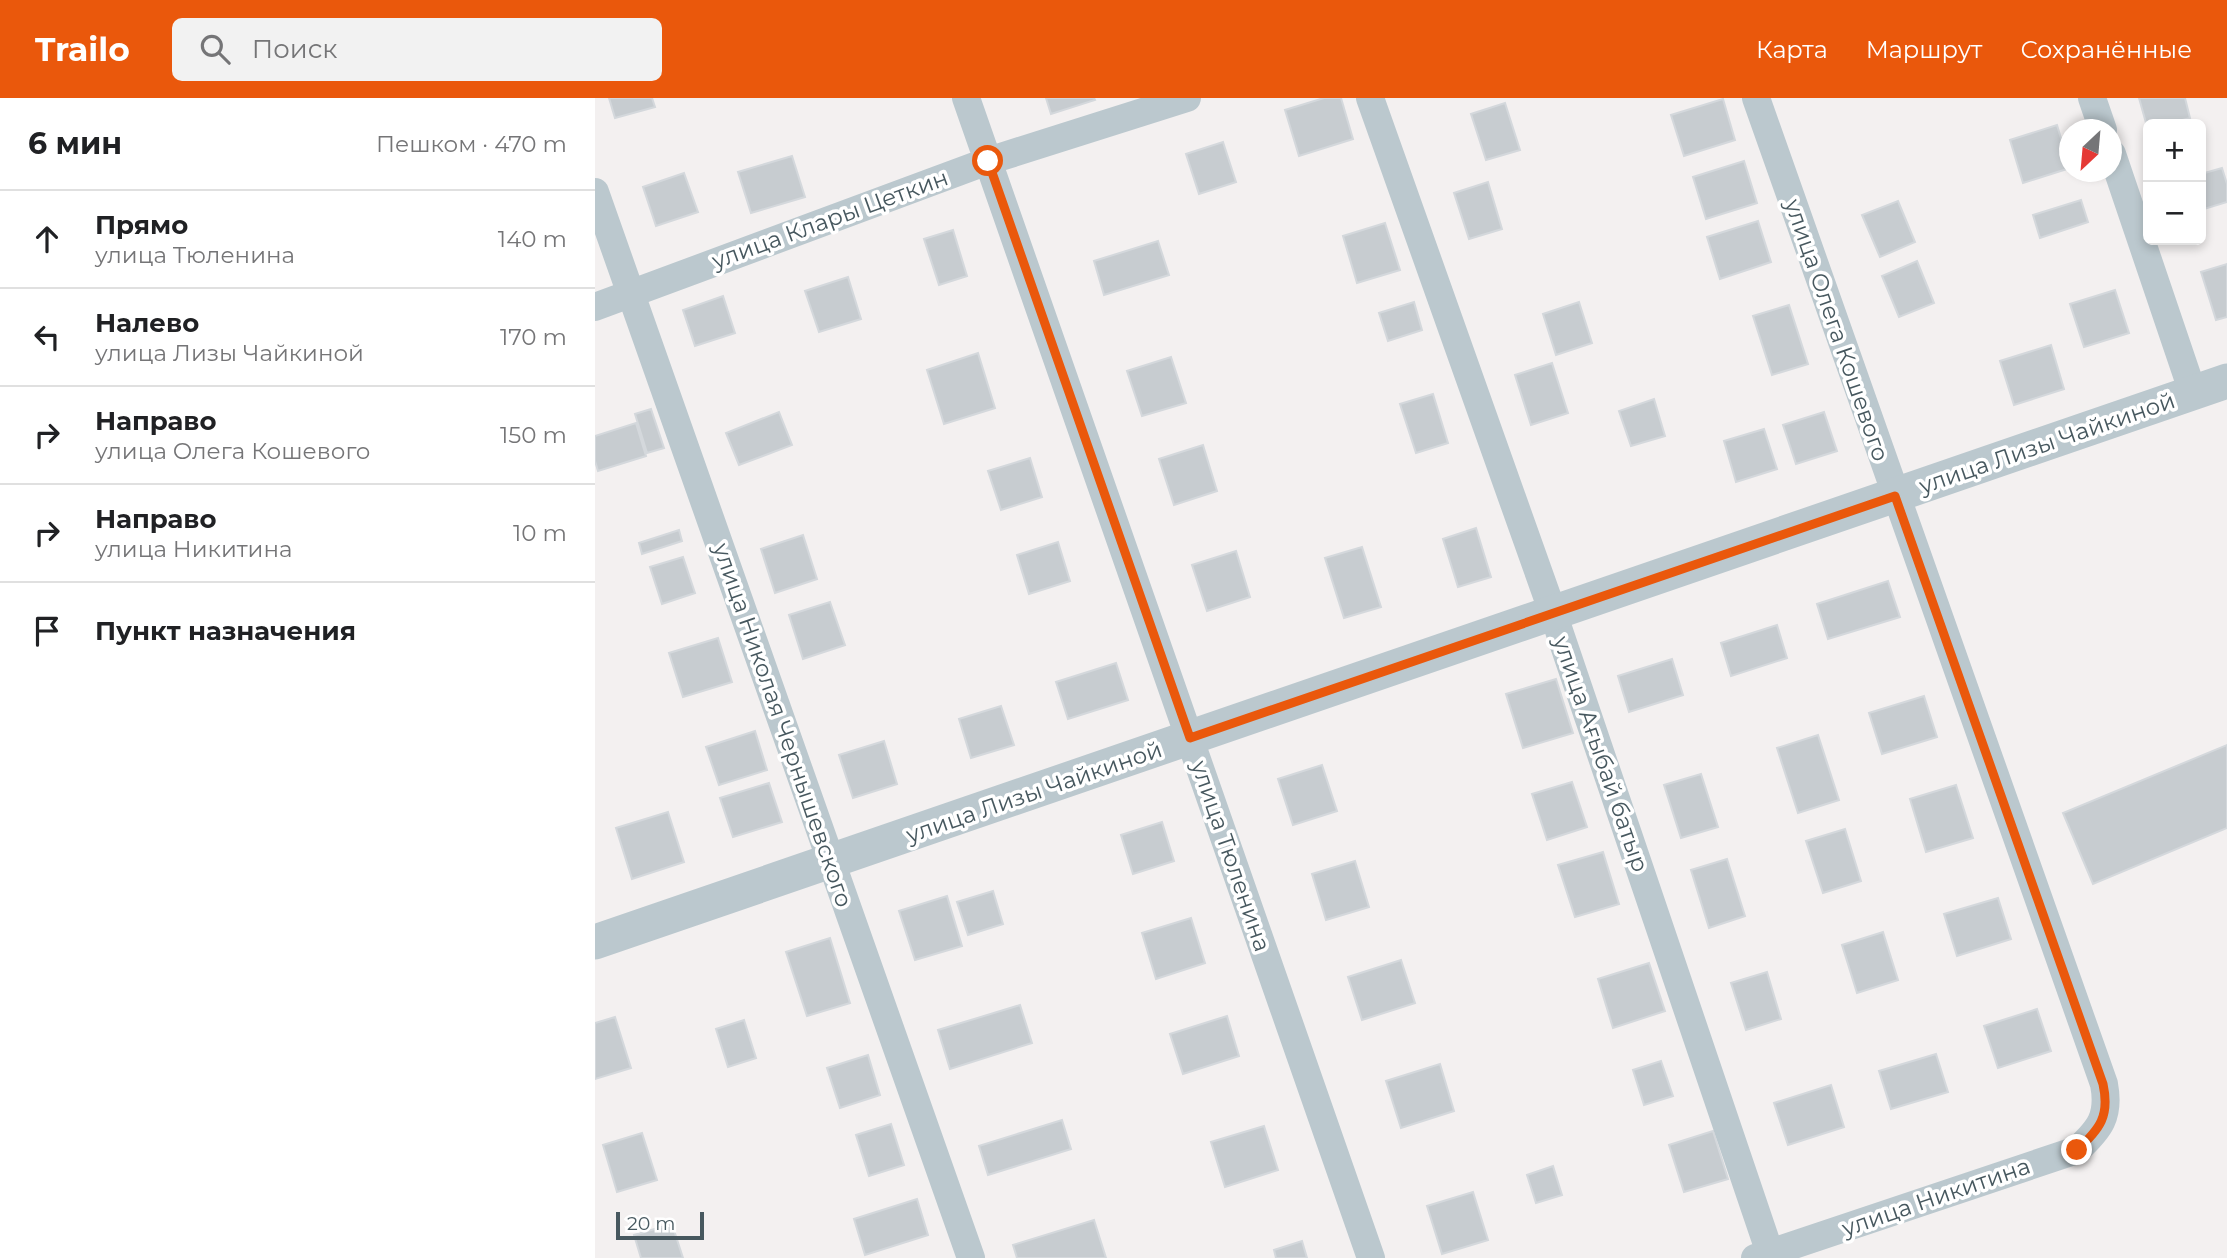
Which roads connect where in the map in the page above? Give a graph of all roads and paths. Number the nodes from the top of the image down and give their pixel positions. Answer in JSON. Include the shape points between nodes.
{"nodes":[{"id":1,"x":966,"y":98,"type":"edge"},
{"id":2,"x":1187,"y":98,"type":"edge"},
{"id":3,"x":1370,"y":98,"type":"edge"},
{"id":4,"x":1756,"y":98,"type":"edge"},
{"id":5,"x":2092,"y":98,"type":"edge"},
{"id":6,"x":2099,"y":119,"type":"edge"},
{"id":7,"x":988,"y":161,"type":"junction"},
{"id":8,"x":2121,"y":182,"type":"edge"},
{"id":9,"x":595,"y":192,"type":"edge"},
{"id":10,"x":631,"y":293,"type":"junction"},
{"id":11,"x":595,"y":307,"type":"edge"},
{"id":12,"x":2227,"y":381,"type":"edge"},
{"id":13,"x":2193,"y":393,"type":"junction"},
{"id":14,"x":1895,"y":496,"type":"junction"},
{"id":15,"x":1553,"y":613,"type":"junction"},
{"id":16,"x":1190,"y":738,"type":"junction"},
{"id":17,"x":831,"y":862,"type":"junction"},
{"id":18,"x":595,"y":942,"type":"edge"},
{"id":19,"x":2104,"y":1118,"type":"joint"},
{"id":20,"x":1763,"y":1255,"type":"edge"},
{"id":21,"x":971,"y":1258,"type":"edge"},
{"id":22,"x":1371,"y":1258,"type":"edge"}],
"edges":[{"from":1,"to":7,"type":"street","name":"улица Тюленина"},
{"from":2,"to":7,"type":"street","name":"улица Клары Цеткин"},
{"from":3,"to":15,"type":"street","name":"улица Ағыбай батыр"},
{"from":4,"to":14,"type":"street","name":"улица Олега Кошевого"},
{"from":5,"to":6,"type":"street"},
{"from":7,"to":10,"type":"street","name":"улица Клары Цеткин"},
{"from":7,"to":16,"type":"street","name":"улица Тюленина"},
{"from":8,"to":13,"type":"street"},
{"from":9,"to":10,"type":"street","name":"улица Николая Чернышевского"},
{"from":10,"to":11,"type":"street","name":"улица Клары Цеткин"},
{"from":10,"to":17,"type":"street","name":"улица Николая Чернышевского"},
{"from":12,"to":13,"type":"street","name":"улица Лизы Чайкиной"},
{"from":13,"to":14,"type":"street","name":"улица Лизы Чайкиной"},
{"from":14,"to":15,"type":"street","name":"улица Лизы Чайкиной"},
{"from":14,"to":19,"type":"street","name":"улица Олега Кошевого","via":[[2103,1084]]},
{"from":15,"to":16,"type":"street","name":"улица Лизы Чайкиной"},
{"from":15,"to":20,"type":"street","name":"улица Ағыбай батыр"},
{"from":16,"to":17,"type":"street","name":"улица Лизы Чайкиной"},
{"from":16,"to":22,"type":"street","name":"улица Тюленина"},
{"from":17,"to":18,"type":"street","name":"улица Лизы Чайкиной"},
{"from":17,"to":21,"type":"street","name":"улица Николая Чернышевского"},
{"from":19,"to":20,"type":"street","name":"улица Никитина","via":[[2077,1150]]}]}
